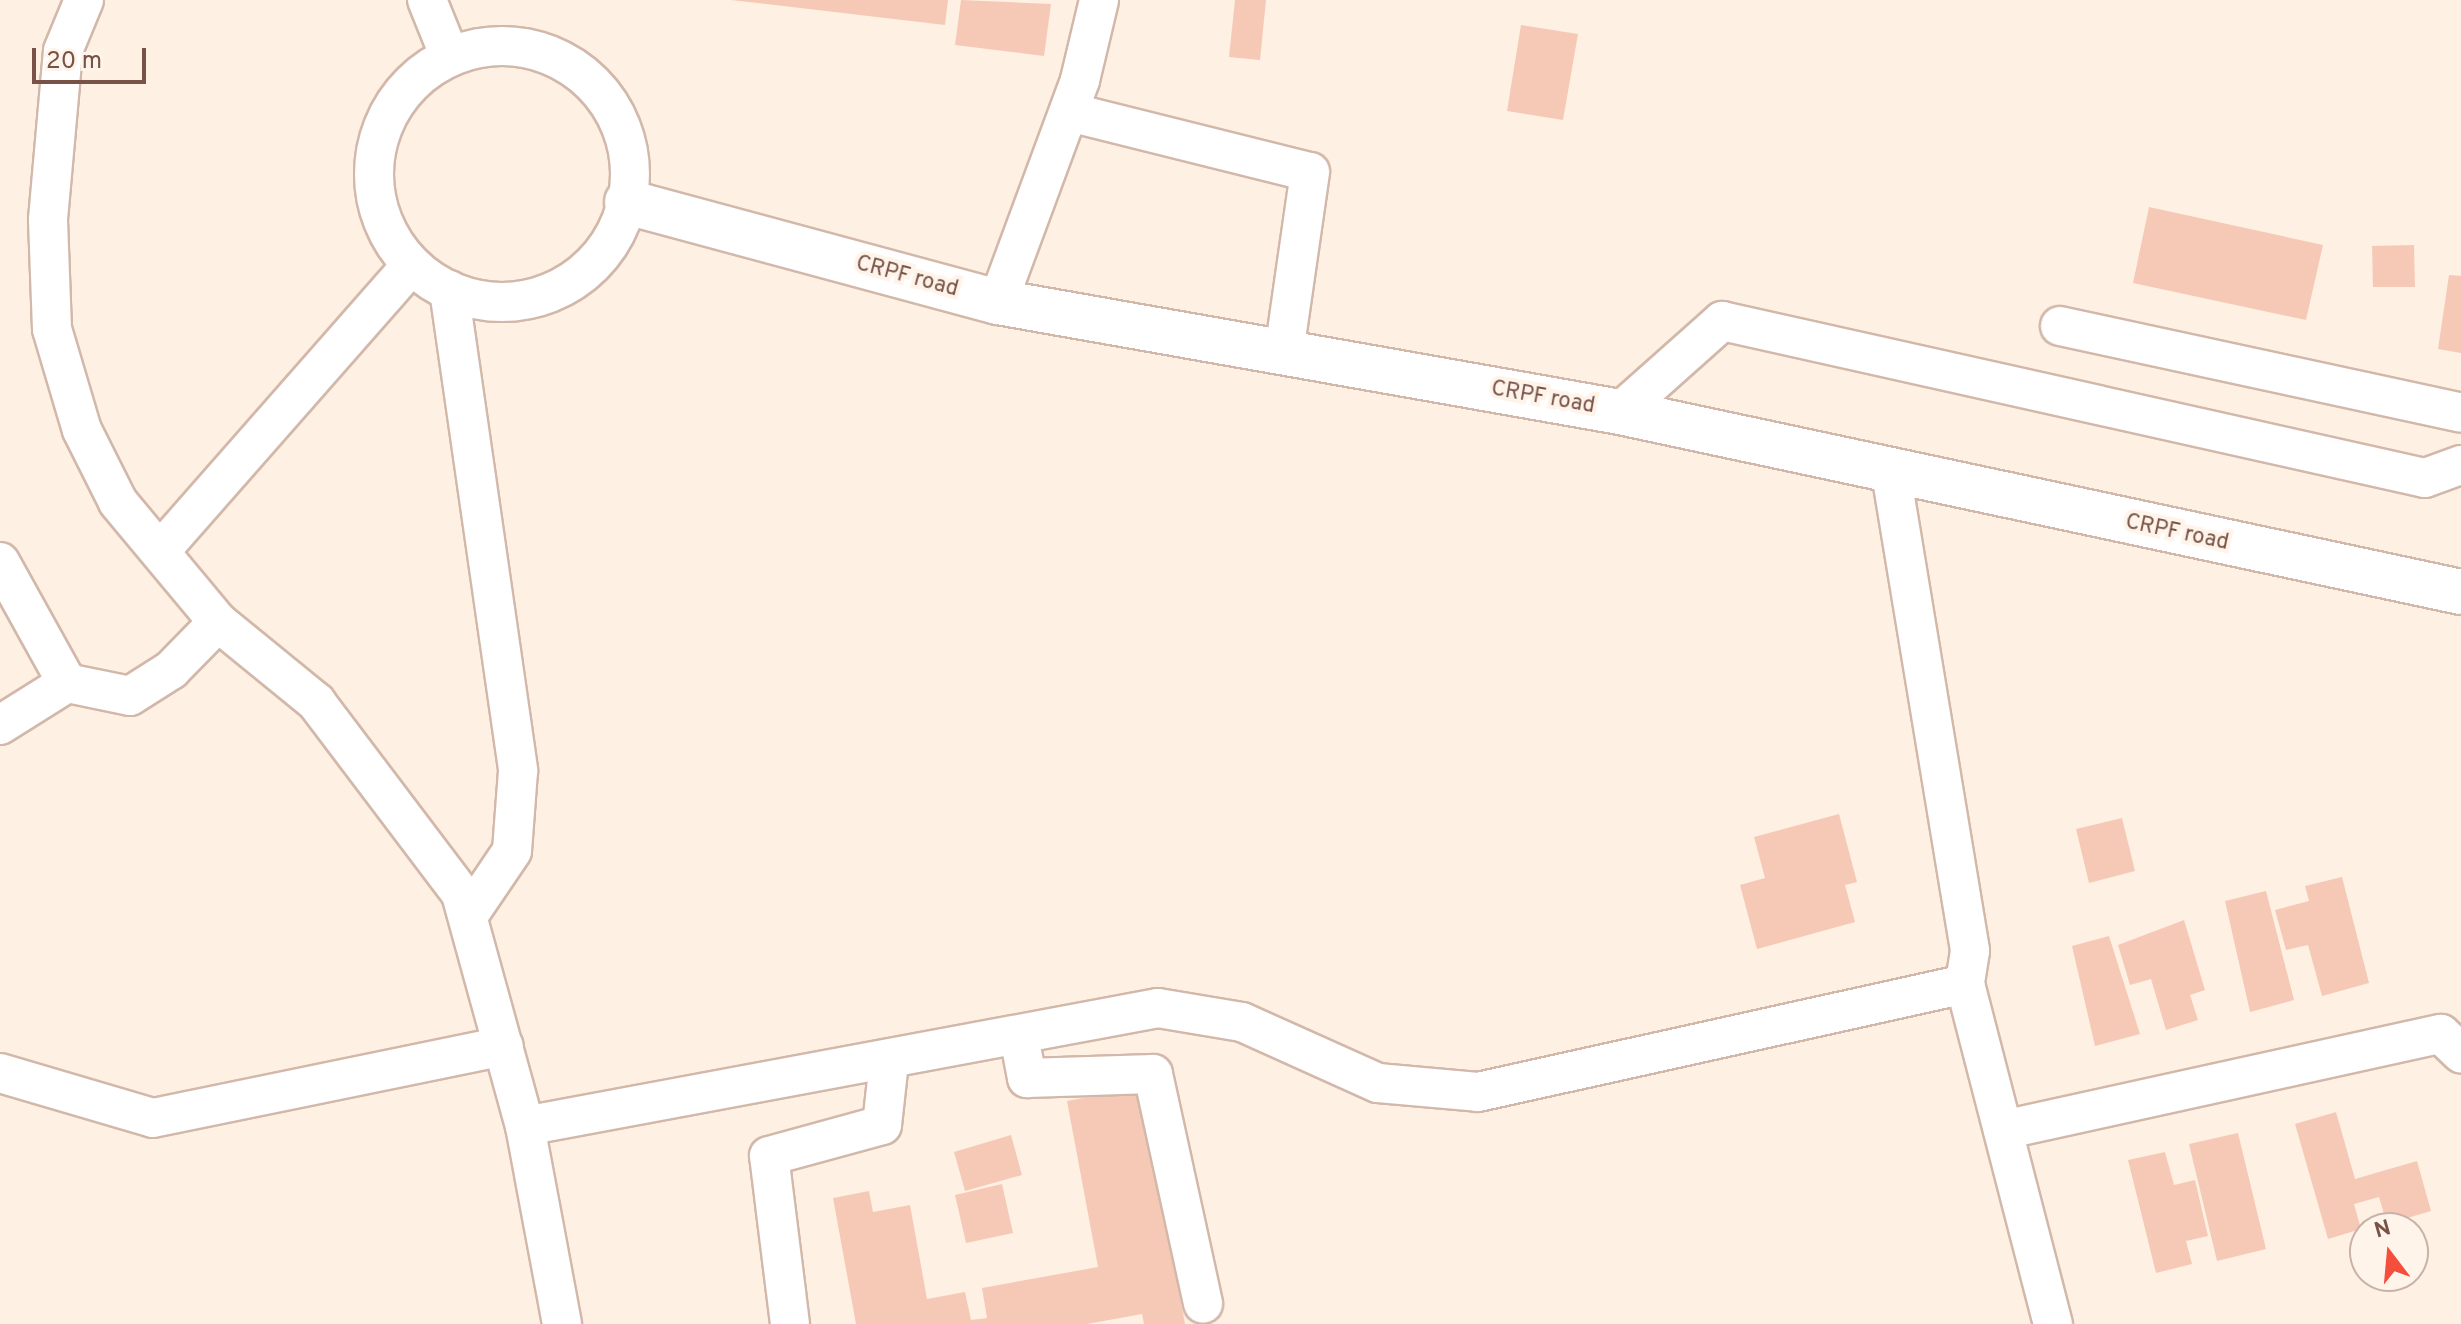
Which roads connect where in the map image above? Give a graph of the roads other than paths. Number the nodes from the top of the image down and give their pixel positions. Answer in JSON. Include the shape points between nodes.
{"nodes":[{"id":1,"x":84,"y":0,"type":"edge"},
{"id":2,"x":427,"y":0,"type":"edge"},
{"id":3,"x":1099,"y":0,"type":"edge"},
{"id":4,"x":450,"y":57,"type":"junction"},
{"id":5,"x":1069,"y":112,"type":"junction"},
{"id":6,"x":627,"y":202,"type":"junction"},
{"id":7,"x":411,"y":266,"type":"junction"},
{"id":8,"x":449,"y":290,"type":"junction"},
{"id":9,"x":998,"y":302,"type":"junction"},
{"id":10,"x":2060,"y":326,"type":"dead end"},
{"id":11,"x":1284,"y":352,"type":"junction"},
{"id":12,"x":1620,"y":412,"type":"junction"},
{"id":13,"x":2461,"y":413,"type":"edge"},
{"id":14,"x":2461,"y":465,"type":"edge"},
{"id":15,"x":1891,"y":473,"type":"junction"},
{"id":16,"x":162,"y":549,"type":"junction"},
{"id":17,"x":0,"y":562,"type":"edge"},
{"id":18,"x":2461,"y":592,"type":"edge"},
{"id":19,"x":218,"y":622,"type":"junction"},
{"id":20,"x":67,"y":683,"type":"junction"},
{"id":21,"x":0,"y":725,"type":"edge"},
{"id":22,"x":470,"y":913,"type":"junction"},
{"id":23,"x":1965,"y":984,"type":"junction"},
{"id":24,"x":1019,"y":1036,"type":"junction"},
{"id":25,"x":504,"y":1046,"type":"junction"},
{"id":26,"x":2461,"y":1053,"type":"edge"},
{"id":27,"x":889,"y":1062,"type":"junction"},
{"id":28,"x":0,"y":1073,"type":"edge"},
{"id":29,"x":525,"y":1126,"type":"junction"},
{"id":30,"x":2003,"y":1130,"type":"junction"},
{"id":31,"x":1203,"y":1304,"type":"dead end"},
{"id":32,"x":562,"y":1324,"type":"edge"},
{"id":33,"x":790,"y":1324,"type":"edge"},
{"id":34,"x":2053,"y":1324,"type":"edge"}],
"edges":[{"from":1,"to":16,"type":"street","via":[[63,51],[52,127],[52,329],[82,430],[118,502]]},
{"from":2,"to":4,"type":"street"},
{"from":3,"to":5,"type":"street"},
{"from":4,"to":6,"type":"street","via":[[489,47],[530,49],[567,64],[598,89],[620,123],[630,162]]},
{"from":4,"to":7,"type":"street","via":[[415,80],[389,112],[375,152],[374,193],[386,232]]},
{"from":5,"to":9,"type":"street"},
{"from":5,"to":11,"type":"street","via":[[1310,172]]},
{"from":6,"to":8,"type":"street","via":[[613,238],[589,269],[556,291],[519,301]]},
{"from":6,"to":9,"type":"street","name":"CRPF road"},
{"from":7,"to":8,"type":"street"},
{"from":7,"to":16,"type":"street"},
{"from":8,"to":22,"type":"street","via":[[518,771],[512,851]]},
{"from":9,"to":11,"type":"street","name":"CRPF road"},
{"from":10,"to":13,"type":"street"},
{"from":11,"to":12,"type":"street","name":"CRPF road"},
{"from":12,"to":14,"type":"street","via":[[1722,321],[2425,478]]},
{"from":12,"to":15,"type":"street","name":"CRPF road"},
{"from":15,"to":18,"type":"street","name":"CRPF road"},
{"from":15,"to":23,"type":"street","via":[[1970,951]]},
{"from":16,"to":19,"type":"street"},
{"from":17,"to":20,"type":"street"},
{"from":19,"to":20,"type":"street","via":[[171,670],[130,696]]},
{"from":19,"to":22,"type":"street","via":[[316,702]]},
{"from":20,"to":21,"type":"street"},
{"from":22,"to":25,"type":"street"},
{"from":23,"to":24,"type":"street","via":[[1478,1092],[1378,1083],[1242,1022],[1158,1008]]},
{"from":23,"to":30,"type":"street"},
{"from":24,"to":27,"type":"street"},
{"from":24,"to":31,"type":"street","via":[[1027,1078],[1153,1074]]},
{"from":25,"to":28,"type":"street","via":[[153,1118]]},
{"from":25,"to":29,"type":"street"},
{"from":26,"to":30,"type":"street","via":[[2441,1034]]},
{"from":27,"to":29,"type":"street"},
{"from":27,"to":33,"type":"street","via":[[882,1125],[769,1156]]},
{"from":29,"to":32,"type":"street"},
{"from":30,"to":34,"type":"street"}]}
